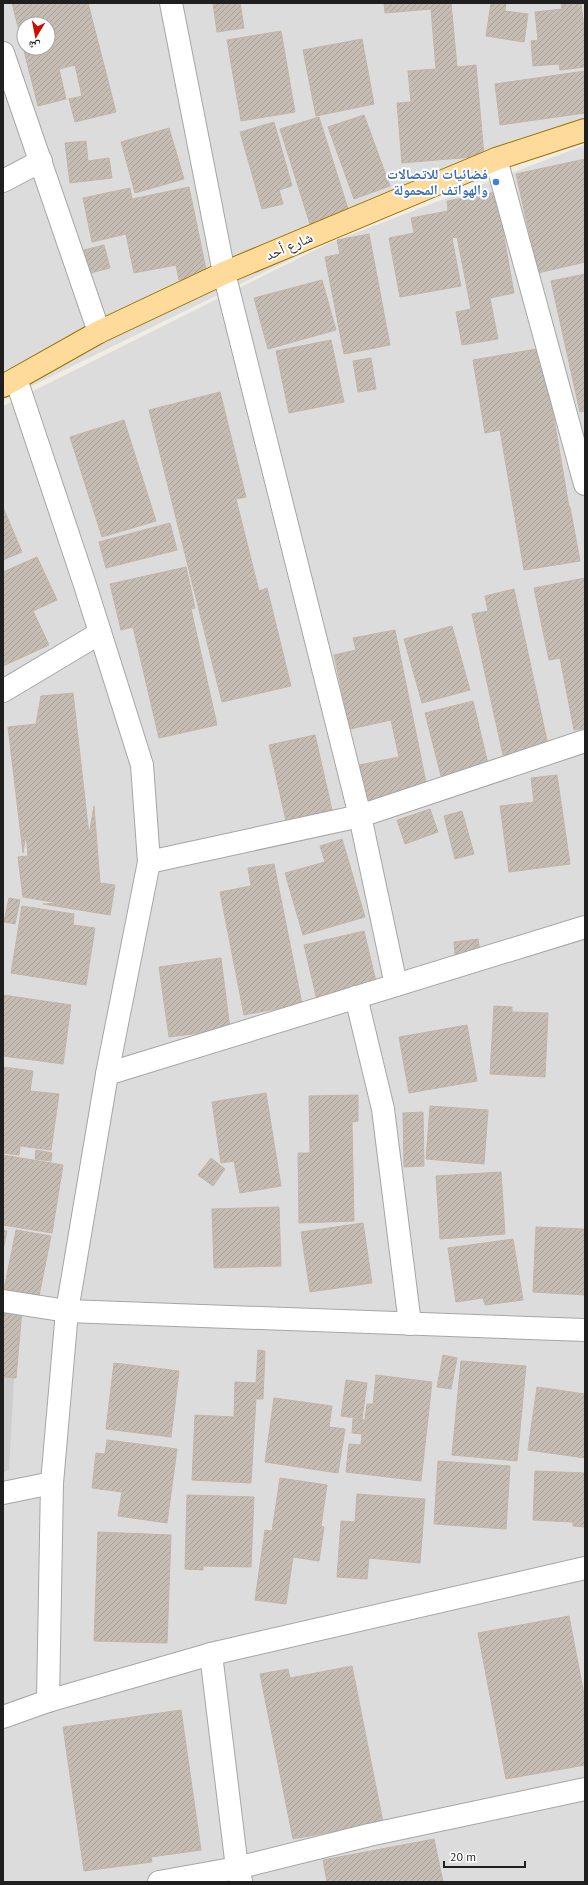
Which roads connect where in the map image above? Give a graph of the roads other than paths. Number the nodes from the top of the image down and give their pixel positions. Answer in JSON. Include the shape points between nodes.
{"nodes":[{"id":1,"x":171,"y":3,"type":"edge"},
{"id":2,"x":3,"y":53,"type":"edge"},
{"id":3,"x":585,"y":130,"type":"edge"},
{"id":4,"x":496,"y":159,"type":"junction"},
{"id":5,"x":41,"y":161,"type":"junction"},
{"id":6,"x":3,"y":181,"type":"edge"},
{"id":7,"x":224,"y":273,"type":"junction"},
{"id":8,"x":99,"y":332,"type":"junction"},
{"id":9,"x":10,"y":382,"type":"edge"},
{"id":10,"x":585,"y":484,"type":"edge"},
{"id":11,"x":100,"y":632,"type":"junction"},
{"id":12,"x":3,"y":691,"type":"edge"},
{"id":13,"x":585,"y":741,"type":"edge"},
{"id":14,"x":360,"y":816,"type":"junction"},
{"id":15,"x":149,"y":862,"type":"junction"},
{"id":16,"x":585,"y":928,"type":"edge"},
{"id":17,"x":396,"y":985,"type":"junction"},
{"id":18,"x":356,"y":997,"type":"junction"},
{"id":19,"x":107,"y":1074,"type":"junction"},
{"id":20,"x":3,"y":1301,"type":"edge"},
{"id":21,"x":67,"y":1311,"type":"junction"},
{"id":22,"x":410,"y":1324,"type":"junction"},
{"id":23,"x":585,"y":1330,"type":"edge"},
{"id":24,"x":52,"y":1483,"type":"junction"},
{"id":25,"x":3,"y":1493,"type":"edge"},
{"id":26,"x":584,"y":1571,"type":"edge"},
{"id":27,"x":211,"y":1654,"type":"junction"},
{"id":28,"x":48,"y":1701,"type":"junction"},
{"id":29,"x":3,"y":1717,"type":"edge"},
{"id":30,"x":585,"y":1789,"type":"edge"},
{"id":31,"x":239,"y":1875,"type":"edge"},
{"id":32,"x":159,"y":1882,"type":"edge"}],
"edges":[{"from":1,"to":7,"type":"street"},
{"from":2,"to":5,"type":"street"},
{"from":3,"to":4,"type":"main road","name":"شارع أحد"},
{"from":4,"to":7,"type":"main road","name":"شارع أحد"},
{"from":4,"to":10,"type":"street"},
{"from":5,"to":6,"type":"street"},
{"from":5,"to":8,"type":"street"},
{"from":7,"to":8,"type":"main road","name":"شارع أحد"},
{"from":7,"to":14,"type":"street"},
{"from":8,"to":9,"type":"main road","name":"شارع أحد"},
{"from":9,"to":11,"type":"street"},
{"from":11,"to":12,"type":"street"},
{"from":11,"to":15,"type":"street","via":[[142,765]]},
{"from":13,"to":14,"type":"street"},
{"from":14,"to":15,"type":"street"},
{"from":14,"to":17,"type":"street"},
{"from":15,"to":19,"type":"street"},
{"from":16,"to":17,"type":"street"},
{"from":17,"to":18,"type":"street"},
{"from":18,"to":19,"type":"street"},
{"from":18,"to":22,"type":"street","via":[[383,1110]]},
{"from":19,"to":21,"type":"street"},
{"from":20,"to":21,"type":"street"},
{"from":21,"to":22,"type":"street"},
{"from":21,"to":24,"type":"street"},
{"from":22,"to":23,"type":"street"},
{"from":24,"to":25,"type":"street"},
{"from":24,"to":28,"type":"street"},
{"from":26,"to":27,"type":"street"},
{"from":27,"to":28,"type":"street"},
{"from":27,"to":31,"type":"street"},
{"from":28,"to":29,"type":"street"},
{"from":30,"to":31,"type":"street","via":[[369,1835]]},
{"from":31,"to":32,"type":"street"}]}
